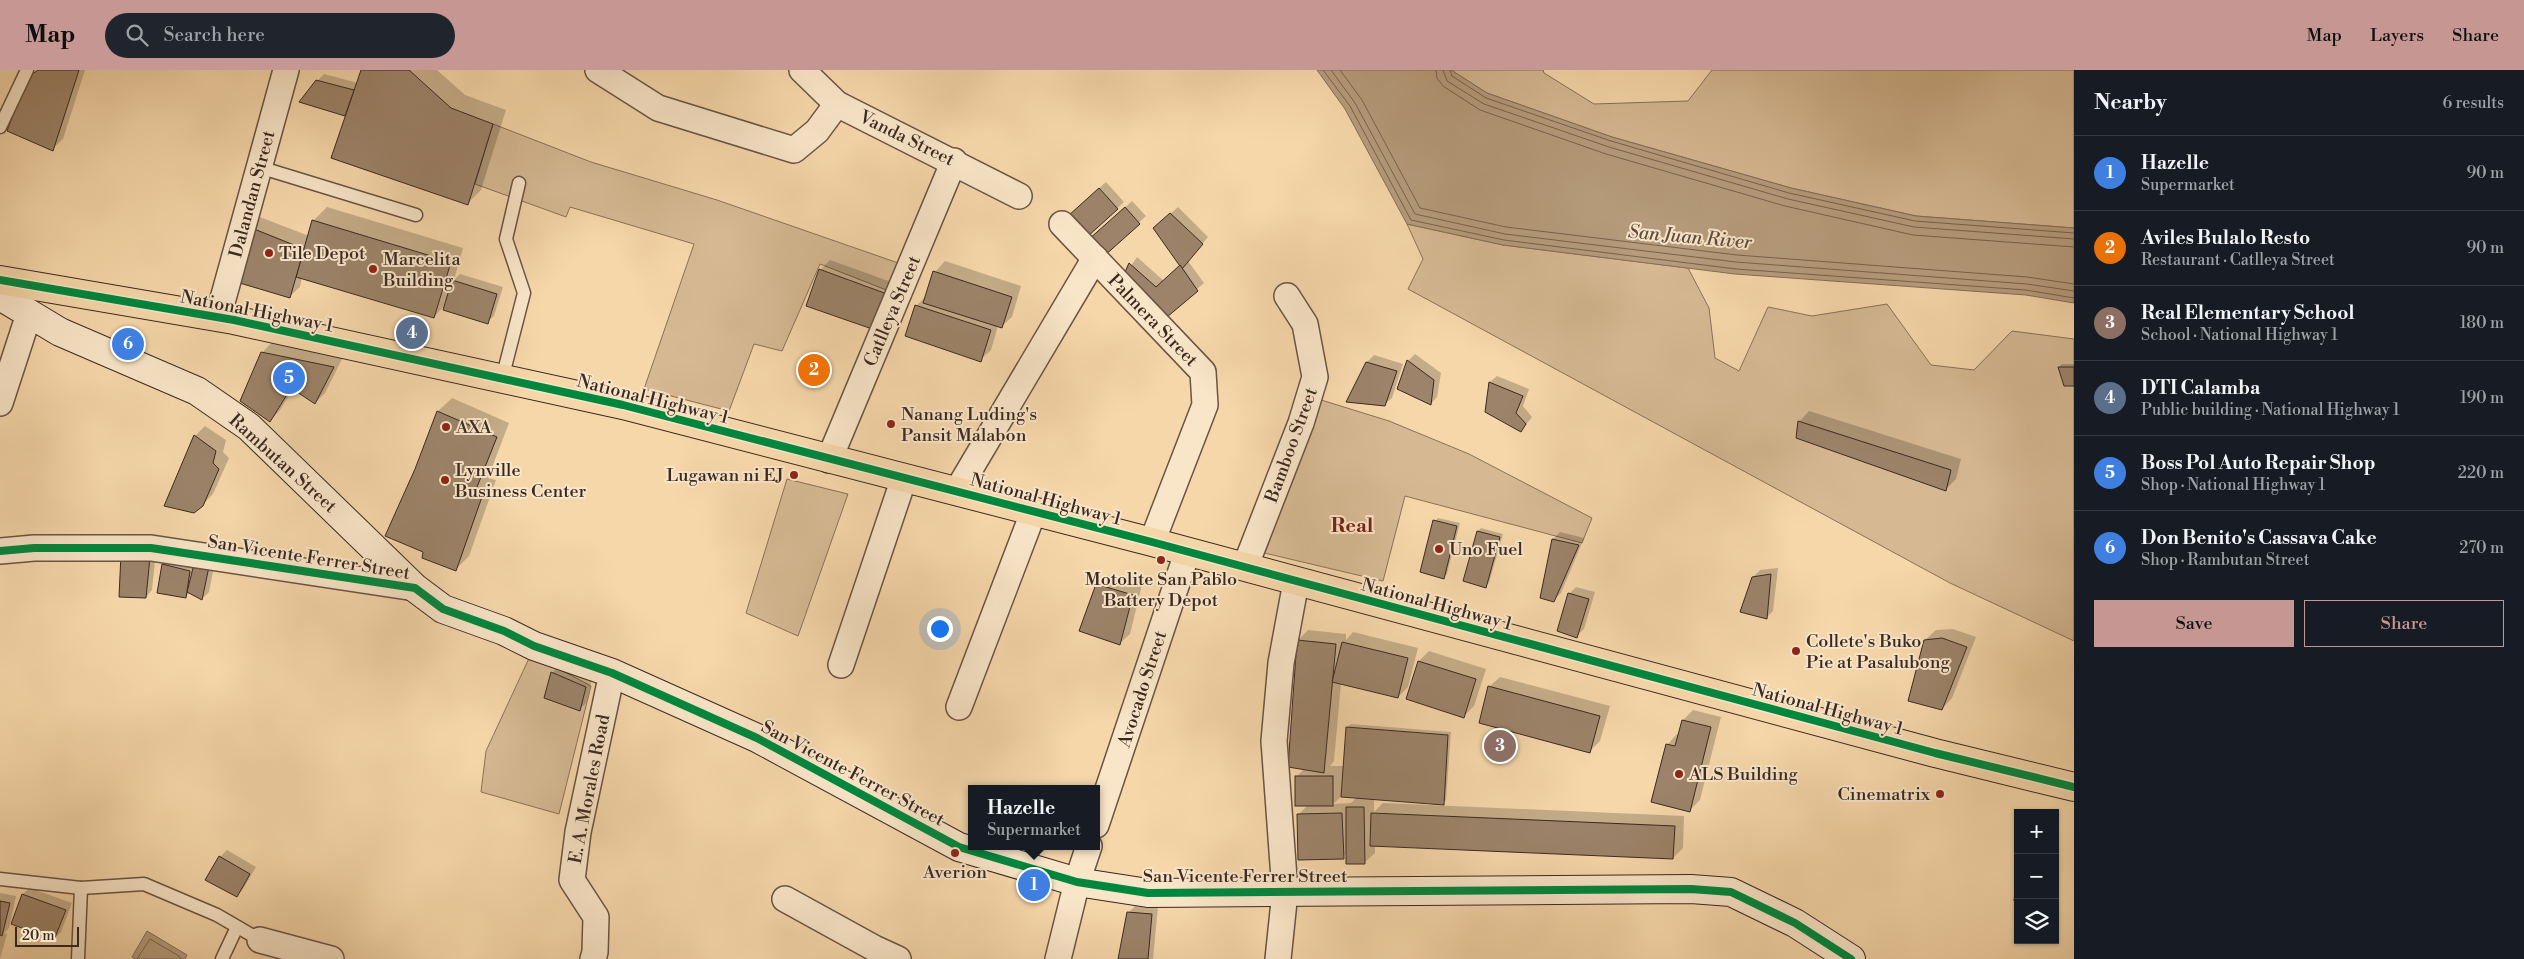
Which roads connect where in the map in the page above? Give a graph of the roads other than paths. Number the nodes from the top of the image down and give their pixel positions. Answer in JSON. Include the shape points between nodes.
{"nodes":[{"id":1,"x":27,"y":70,"type":"edge"},
{"id":2,"x":286,"y":70,"type":"edge"},
{"id":3,"x":598,"y":70,"type":"edge"},
{"id":4,"x":802,"y":70,"type":"edge"},
{"id":5,"x":837,"y":104,"type":"junction"},
{"id":6,"x":0,"y":127,"type":"edge"},
{"id":7,"x":954,"y":162,"type":"junction"},
{"id":8,"x":259,"y":167,"type":"junction"},
{"id":9,"x":519,"y":183,"type":"dead end"},
{"id":10,"x":1019,"y":196,"type":"dead end"},
{"id":11,"x":416,"y":215,"type":"dead end"},
{"id":12,"x":1062,"y":224,"type":"dead end"},
{"id":13,"x":1095,"y":258,"type":"junction"},
{"id":14,"x":0,"y":280,"type":"edge"},
{"id":15,"x":0,"y":296,"type":"edge"},
{"id":16,"x":1286,"y":296,"type":"dead end"},
{"id":17,"x":29,"y":314,"type":"junction"},
{"id":18,"x":218,"y":317,"type":"junction"},
{"id":19,"x":502,"y":378,"type":"junction"},
{"id":20,"x":0,"y":403,"type":"edge"},
{"id":21,"x":829,"y":460,"type":"junction"},
{"id":22,"x":904,"y":478,"type":"junction"},
{"id":23,"x":957,"y":491,"type":"junction"},
{"id":24,"x":1033,"y":513,"type":"junction"},
{"id":25,"x":1152,"y":542,"type":"junction"},
{"id":26,"x":0,"y":551,"type":"edge"},
{"id":27,"x":1187,"y":553,"type":"junction"},
{"id":28,"x":1245,"y":568,"type":"junction"},
{"id":29,"x":1296,"y":582,"type":"junction"},
{"id":30,"x":415,"y":588,"type":"junction"},
{"id":31,"x":841,"y":665,"type":"dead end"},
{"id":32,"x":612,"y":673,"type":"junction"},
{"id":33,"x":959,"y":707,"type":"dead end"},
{"id":34,"x":2074,"y":787,"type":"edge"},
{"id":35,"x":1100,"y":813,"type":"edge"},
{"id":36,"x":968,"y":850,"type":"edge"},
{"id":37,"x":969,"y":850,"type":"edge"},
{"id":38,"x":1088,"y":850,"type":"edge"},
{"id":39,"x":0,"y":879,"type":"edge"},
{"id":40,"x":1077,"y":882,"type":"junction"},
{"id":41,"x":81,"y":888,"type":"junction"},
{"id":42,"x":1285,"y":892,"type":"junction"},
{"id":43,"x":785,"y":899,"type":"dead end"},
{"id":44,"x":237,"y":927,"type":"junction"},
{"id":45,"x":260,"y":940,"type":"joint"},
{"id":46,"x":78,"y":959,"type":"edge"},
{"id":47,"x":222,"y":959,"type":"edge"},
{"id":48,"x":331,"y":959,"type":"edge"},
{"id":49,"x":593,"y":959,"type":"edge"},
{"id":50,"x":898,"y":959,"type":"edge"},
{"id":51,"x":1058,"y":959,"type":"edge"},
{"id":52,"x":1278,"y":959,"type":"edge"},
{"id":53,"x":1851,"y":959,"type":"edge"}],
"edges":[{"from":1,"to":6,"type":"lane"},
{"from":2,"to":8,"type":"street","name":"Dalandan Street"},
{"from":3,"to":5,"type":"street","via":[[658,108],[794,150],[817,131]]},
{"from":4,"to":5,"type":"street","name":"Vanda Street"},
{"from":5,"to":7,"type":"street","name":"Vanda Street"},
{"from":7,"to":10,"type":"street","name":"Vanda Street"},
{"from":7,"to":21,"type":"street","name":"Catlleya Street"},
{"from":8,"to":11,"type":"lane"},
{"from":8,"to":18,"type":"street","name":"Dalandan Street"},
{"from":9,"to":19,"type":"lane","via":[[506,239],[524,293]]},
{"from":12,"to":13,"type":"street","name":"Palmera Street"},
{"from":13,"to":23,"type":"street"},
{"from":13,"to":25,"type":"street","name":"Palmera Street","via":[[1203,372],[1205,405]]},
{"from":14,"to":18,"type":"highway","name":"National Highway 1"},
{"from":15,"to":17,"type":"street","name":"Rambutan Street"},
{"from":16,"to":28,"type":"street","name":"Bamboo Street","via":[[1305,324],[1315,377],[1301,423]]},
{"from":17,"to":20,"type":"street"},
{"from":17,"to":30,"type":"street","name":"Rambutan Street","via":[[60,332],[197,390],[241,422]]},
{"from":18,"to":19,"type":"highway","name":"National Highway 1"},
{"from":19,"to":21,"type":"highway","name":"National Highway 1","via":[[623,405]]},
{"from":21,"to":22,"type":"highway","name":"National Highway 1"},
{"from":22,"to":23,"type":"highway","name":"National Highway 1"},
{"from":22,"to":31,"type":"street"},
{"from":23,"to":24,"type":"highway","name":"National Highway 1"},
{"from":24,"to":25,"type":"highway","name":"National Highway 1"},
{"from":24,"to":33,"type":"street"},
{"from":25,"to":27,"type":"highway","name":"National Highway 1"},
{"from":26,"to":30,"type":"street","name":"San Vicente Ferrer Street","via":[[151,548]]},
{"from":27,"to":28,"type":"highway","name":"National Highway 1"},
{"from":27,"to":35,"type":"street","name":"Avocado Street"},
{"from":28,"to":29,"type":"highway","name":"National Highway 1"},
{"from":29,"to":34,"type":"highway","name":"National Highway 1","via":[[1935,753]]},
{"from":29,"to":42,"type":"street","via":[[1281,663],[1274,741]]},
{"from":30,"to":32,"type":"street","name":"San Vicente Ferrer Street","via":[[444,609],[534,646]]},
{"from":32,"to":36,"type":"street","name":"San Vicente Ferrer Street","via":[[757,738]]},
{"from":32,"to":49,"type":"street","name":"E. A. Morales Road","via":[[578,832],[572,880],[596,917]]},
{"from":37,"to":40,"type":"street","name":"San Vicente Ferrer Street"},
{"from":38,"to":40,"type":"street"},
{"from":39,"to":41,"type":"lane"},
{"from":40,"to":42,"type":"street","name":"San Vicente Ferrer Street","via":[[1148,893]]},
{"from":40,"to":51,"type":"street"},
{"from":41,"to":44,"type":"lane","via":[[144,884]]},
{"from":41,"to":46,"type":"lane"},
{"from":42,"to":52,"type":"street"},
{"from":42,"to":53,"type":"street","name":"San Vicente Ferrer Street","via":[[1731,892],[1796,923]]},
{"from":43,"to":50,"type":"street"},
{"from":44,"to":45,"type":"lane"},
{"from":44,"to":47,"type":"lane"},
{"from":45,"to":48,"type":"street"}]}
